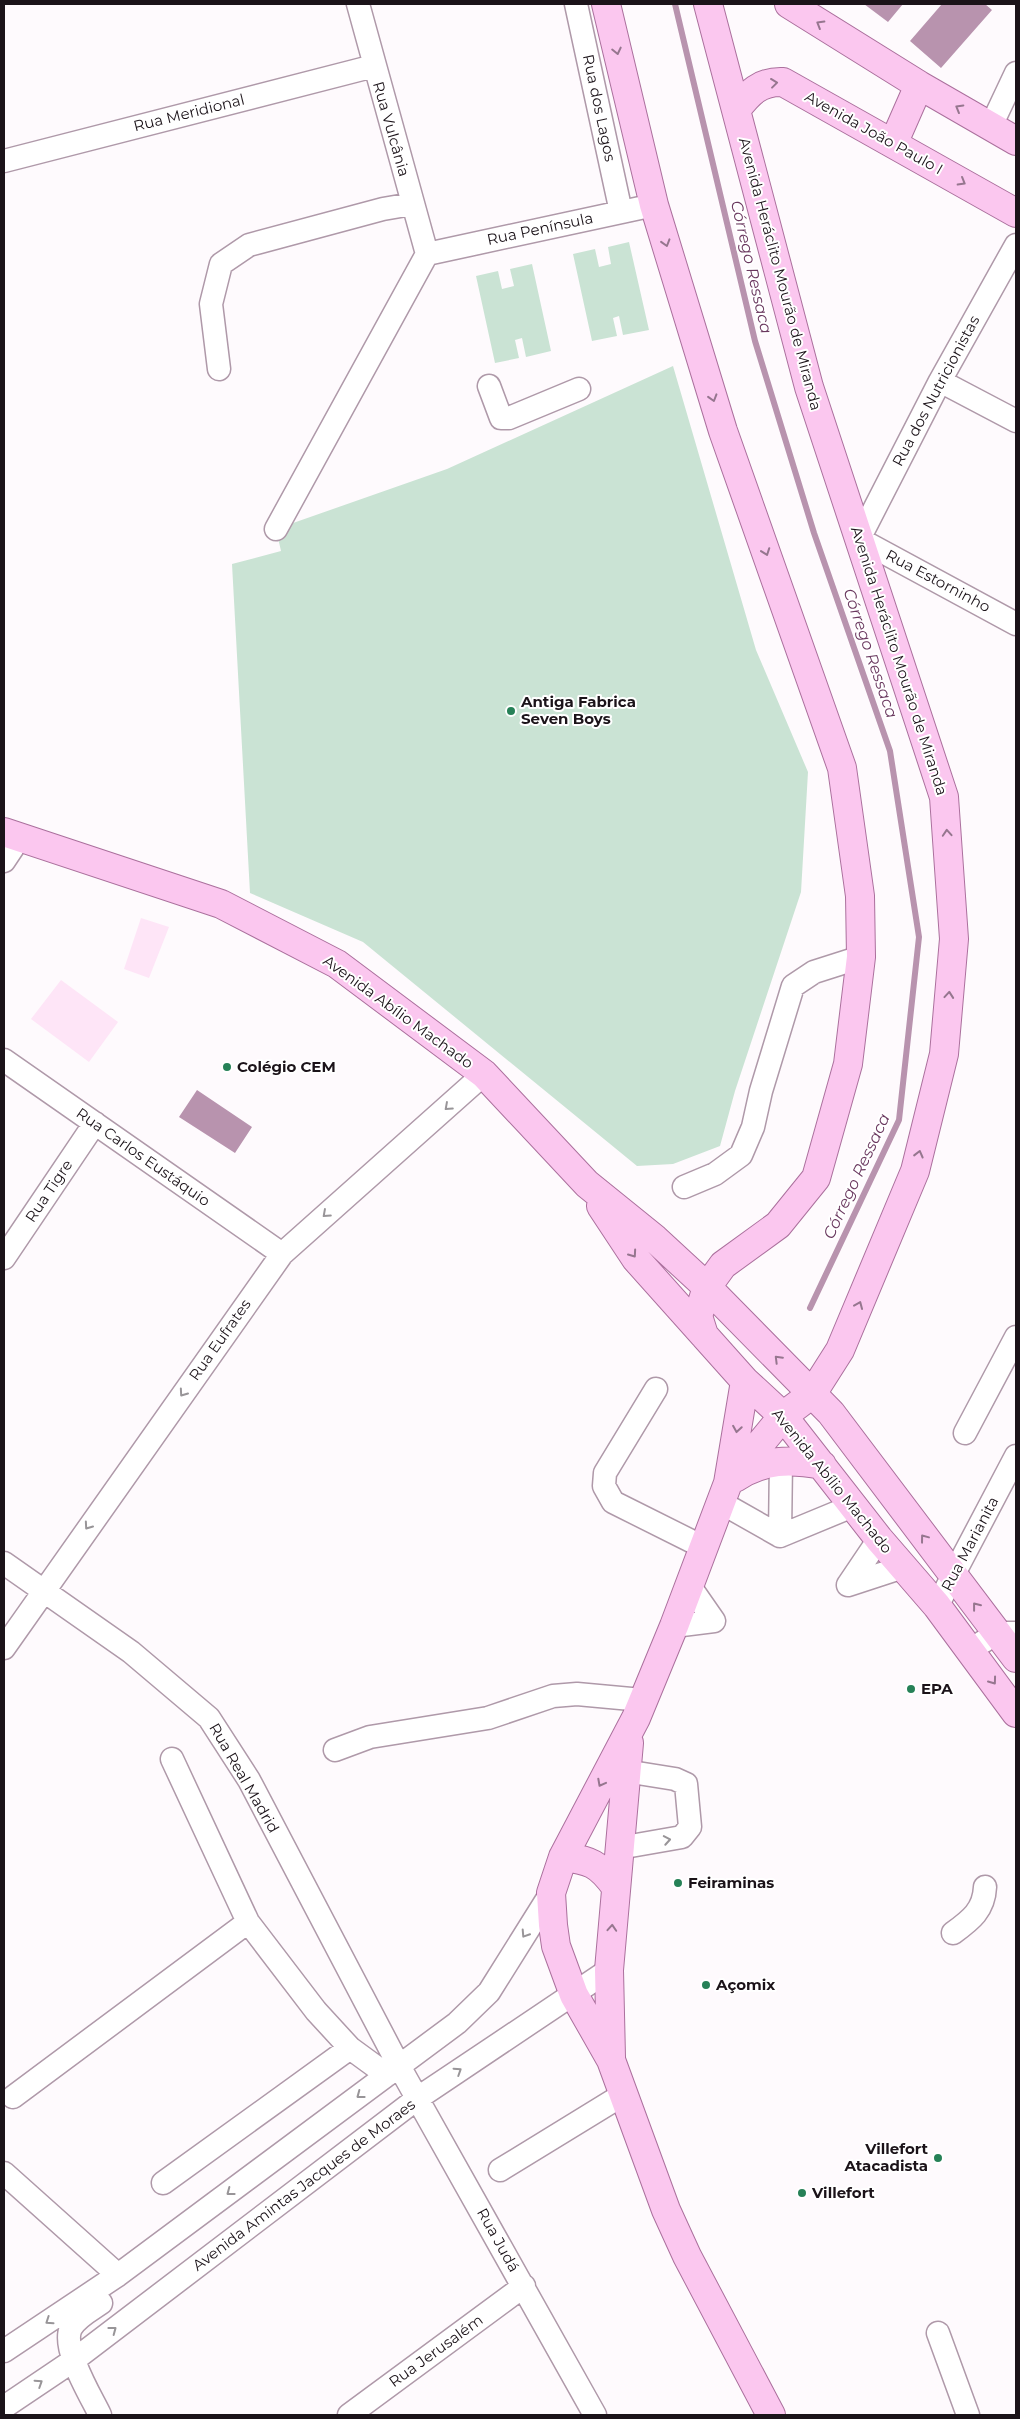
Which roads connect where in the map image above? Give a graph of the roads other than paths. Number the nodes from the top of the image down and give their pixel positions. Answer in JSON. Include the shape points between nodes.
{"nodes":[{"id":1,"x":358,"y":4,"type":"edge"},
{"id":2,"x":576,"y":4,"type":"edge"},
{"id":3,"x":606,"y":4,"type":"edge"},
{"id":4,"x":708,"y":4,"type":"edge"},
{"id":5,"x":789,"y":4,"type":"edge"},
{"id":6,"x":374,"y":66,"type":"junction"},
{"id":7,"x":1016,"y":73,"type":"edge"},
{"id":8,"x":919,"y":85,"type":"junction"},
{"id":9,"x":736,"y":110,"type":"junction"},
{"id":10,"x":991,"y":126,"type":"junction"},
{"id":11,"x":894,"y":142,"type":"junction"},
{"id":12,"x":1016,"y":142,"type":"edge"},
{"id":13,"x":4,"y":161,"type":"edge"},
{"id":14,"x":412,"y":204,"type":"junction"},
{"id":15,"x":654,"y":205,"type":"junction"},
{"id":16,"x":622,"y":212,"type":"junction"},
{"id":17,"x":1016,"y":213,"type":"edge"},
{"id":18,"x":1016,"y":246,"type":"edge"},
{"id":19,"x":427,"y":254,"type":"junction"},
{"id":20,"x":219,"y":369,"type":"dead end"},
{"id":21,"x":940,"y":381,"type":"junction"},
{"id":22,"x":489,"y":386,"type":"dead end"},
{"id":23,"x":579,"y":389,"type":"dead end"},
{"id":24,"x":1016,"y":421,"type":"edge"},
{"id":25,"x":276,"y":528,"type":"dead end"},
{"id":26,"x":859,"y":539,"type":"junction"},
{"id":27,"x":1016,"y":624,"type":"edge"},
{"id":28,"x":12,"y":834,"type":"edge"},
{"id":29,"x":4,"y":861,"type":"edge"},
{"id":30,"x":861,"y":957,"type":"junction"},
{"id":31,"x":4,"y":1060,"type":"edge"},
{"id":32,"x":484,"y":1074,"type":"junction"},
{"id":33,"x":95,"y":1123,"type":"junction"},
{"id":34,"x":587,"y":1184,"type":"junction"},
{"id":35,"x":684,"y":1187,"type":"dead end"},
{"id":36,"x":282,"y":1254,"type":"junction"},
{"id":37,"x":4,"y":1258,"type":"edge"},
{"id":38,"x":707,"y":1287,"type":"junction"},
{"id":39,"x":704,"y":1335,"type":"junction"},
{"id":40,"x":1016,"y":1338,"type":"edge"},
{"id":41,"x":840,"y":1350,"type":"junction"},
{"id":42,"x":745,"y":1381,"type":"junction"},
{"id":43,"x":656,"y":1389,"type":"dead end"},
{"id":44,"x":812,"y":1394,"type":"junction"},
{"id":45,"x":831,"y":1413,"type":"junction"},
{"id":46,"x":783,"y":1416,"type":"junction"},
{"id":47,"x":965,"y":1433,"type":"dead end"},
{"id":48,"x":1016,"y":1456,"type":"edge"},
{"id":49,"x":781,"y":1460,"type":"junction"},
{"id":50,"x":822,"y":1465,"type":"junction"},
{"id":51,"x":724,"y":1492,"type":"junction"},
{"id":52,"x":855,"y":1505,"type":"junction"},
{"id":53,"x":780,"y":1536,"type":"junction"},
{"id":54,"x":879,"y":1539,"type":"junction"},
{"id":55,"x":703,"y":1547,"type":"junction"},
{"id":56,"x":4,"y":1563,"type":"edge"},
{"id":57,"x":903,"y":1567,"type":"junction"},
{"id":58,"x":953,"y":1577,"type":"junction"},
{"id":59,"x":689,"y":1585,"type":"junction"},
{"id":60,"x":42,"y":1591,"type":"junction"},
{"id":61,"x":936,"y":1606,"type":"junction"},
{"id":62,"x":674,"y":1626,"type":"junction"},
{"id":63,"x":1007,"y":1634,"type":"edge"},
{"id":64,"x":4,"y":1648,"type":"edge"},
{"id":65,"x":970,"y":1650,"type":"junction"},
{"id":66,"x":1016,"y":1658,"type":"edge"},
{"id":67,"x":637,"y":1712,"type":"junction"},
{"id":68,"x":1016,"y":1712,"type":"edge"},
{"id":69,"x":336,"y":1750,"type":"dead end"},
{"id":70,"x":172,"y":1760,"type":"dead end"},
{"id":71,"x":625,"y":1771,"type":"junction"},
{"id":72,"x":619,"y":1848,"type":"junction"},
{"id":73,"x":563,"y":1857,"type":"junction"},
{"id":74,"x":615,"y":1886,"type":"junction"},
{"id":75,"x":985,"y":1887,"type":"dead end"},
{"id":76,"x":552,"y":1893,"type":"junction"},
{"id":77,"x":248,"y":1922,"type":"junction"},
{"id":78,"x":953,"y":1933,"type":"dead end"},
{"id":79,"x":609,"y":1970,"type":"junction"},
{"id":80,"x":574,"y":1995,"type":"junction"},
{"id":81,"x":350,"y":2048,"type":"junction"},
{"id":82,"x":611,"y":2060,"type":"junction"},
{"id":83,"x":393,"y":2070,"type":"junction"},
{"id":84,"x":624,"y":2094,"type":"junction"},
{"id":85,"x":13,"y":2097,"type":"dead end"},
{"id":86,"x":418,"y":2098,"type":"junction"},
{"id":87,"x":500,"y":2170,"type":"dead end"},
{"id":88,"x":4,"y":2172,"type":"edge"},
{"id":89,"x":163,"y":2183,"type":"dead end"},
{"id":90,"x":118,"y":2275,"type":"junction"},
{"id":91,"x":524,"y":2286,"type":"junction"},
{"id":92,"x":938,"y":2332,"type":"dead end"},
{"id":93,"x":4,"y":2351,"type":"edge"},
{"id":94,"x":74,"y":2360,"type":"junction"},
{"id":95,"x":4,"y":2407,"type":"edge"},
{"id":96,"x":763,"y":2412,"type":"edge"},
{"id":97,"x":100,"y":2415,"type":"edge"},
{"id":98,"x":349,"y":2415,"type":"edge"},
{"id":99,"x":595,"y":2415,"type":"edge"},
{"id":100,"x":968,"y":2415,"type":"edge"}],
"edges":[{"from":1,"to":6,"type":"street","name":"Rua Vulcânia"},
{"from":2,"to":16,"type":"street","name":"Rua dos Lagos"},
{"from":3,"to":15,"type":"main road","one_way":true},
{"from":4,"to":9,"type":"main road","name":"Avenida Heráclito Mourão de Miranda"},
{"from":8,"to":5,"type":"main road","one_way":true},
{"from":6,"to":13,"type":"street","name":"Rua Meridional"},
{"from":6,"to":14,"type":"street","name":"Rua Vulcânia"},
{"from":7,"to":10,"type":"street"},
{"from":10,"to":8,"type":"main road","one_way":true},
{"from":8,"to":11,"type":"main road"},
{"from":9,"to":11,"type":"main road","name":"Avenida João Paulo I","one_way":true,"via":[[760,86],[772,81],[783,82]]},
{"from":9,"to":26,"type":"main road","name":"Avenida Heráclito Mourão de Miranda","via":[[809,386]]},
{"from":10,"to":12,"type":"main road"},
{"from":11,"to":17,"type":"main road","name":"Avenida João Paulo I","one_way":true},
{"from":14,"to":19,"type":"street","name":"Rua Vulcânia"},
{"from":14,"to":20,"type":"street","via":[[249,244],[221,264],[211,304]]},
{"from":15,"to":16,"type":"street","name":"Rua Península"},
{"from":15,"to":30,"type":"main road","one_way":true,"via":[[723,431],[842,768],[860,896]]},
{"from":16,"to":19,"type":"street","name":"Rua Península"},
{"from":18,"to":21,"type":"street","name":"Rua dos Nutricionistas"},
{"from":19,"to":25,"type":"street"},
{"from":21,"to":24,"type":"street"},
{"from":21,"to":26,"type":"street","name":"Rua dos Nutricionistas"},
{"from":22,"to":23,"type":"street","via":[[501,418]]},
{"from":26,"to":27,"type":"street","name":"Rua Estorninho"},
{"from":41,"to":26,"type":"main road","name":"Avenida Heráclito Mourão de Miranda","one_way":true,"via":[[914,1171],[944,1054],[954,939],[944,797]]},
{"from":28,"to":29,"type":"street"},
{"from":28,"to":32,"type":"main road","name":"Avenida Abílio Machado","via":[[221,904],[337,964]]},
{"from":30,"to":35,"type":"street","via":[[814,972],[793,986],[753,1127],[740,1155],[715,1174]]},
{"from":30,"to":38,"type":"main road","via":[[848,1064],[816,1178],[778,1225],[723,1265]]},
{"from":31,"to":33,"type":"street","name":"Rua Carlos Eustáquio"},
{"from":32,"to":34,"type":"main road","name":"Avenida Abílio Machado"},
{"from":32,"to":36,"type":"street","name":"Rua Eufrates","one_way":true},
{"from":33,"to":36,"type":"street","name":"Rua Carlos Eustáquio"},
{"from":33,"to":37,"type":"street","name":"Rua Tigre"},
{"from":34,"to":38,"type":"main road","name":"Avenida Abílio Machado","via":[[655,1239]]},
{"from":34,"to":39,"type":"main road","name":"Avenida Abílio Machado","one_way":true,"via":[[636,1259]]},
{"from":36,"to":60,"type":"street","name":"Rua Eufrates","one_way":true},
{"from":38,"to":39,"type":"main road","via":[[698,1316]]},
{"from":44,"to":38,"type":"main road","name":"Avenida Abílio Machado","one_way":true},
{"from":39,"to":42,"type":"main road","name":"Avenida Abílio Machado"},
{"from":40,"to":47,"type":"street"},
{"from":41,"to":44,"type":"main road","name":"Avenida Heráclito Mourão de Miranda"},
{"from":41,"to":45,"type":"main road"},
{"from":42,"to":46,"type":"main road","name":"Avenida Abílio Machado"},
{"from":42,"to":51,"type":"main road","one_way":true},
{"from":43,"to":55,"type":"street","via":[[605,1473],[604,1486],[612,1502]]},
{"from":44,"to":45,"type":"main road","name":"Avenida Abílio Machado"},
{"from":44,"to":46,"type":"main road","name":"Avenida Heráclito Mourão de Miranda"},
{"from":58,"to":45,"type":"main road","name":"Avenida Abílio Machado","one_way":true},
{"from":46,"to":50,"type":"main road","name":"Avenida Abílio Machado"},
{"from":46,"to":51,"type":"main road","name":"Avenida Heráclito Mourão de Miranda"},
{"from":48,"to":58,"type":"street","name":"Rua Marianita"},
{"from":49,"to":50,"type":"main road"},
{"from":49,"to":51,"type":"main road","via":[[746,1470]]},
{"from":49,"to":53,"type":"street"},
{"from":50,"to":52,"type":"main road","name":"Avenida Abílio Machado"},
{"from":51,"to":53,"type":"street"},
{"from":51,"to":55,"type":"main road"},
{"from":52,"to":53,"type":"street"},
{"from":52,"to":54,"type":"main road","name":"Avenida Abílio Machado"},
{"from":54,"to":57,"type":"main road","name":"Avenida Abílio Machado"},
{"from":54,"to":57,"type":"street","via":[[848,1585]]},
{"from":55,"to":59,"type":"main road"},
{"from":56,"to":60,"type":"street","name":"Rua Real Madrid"},
{"from":57,"to":61,"type":"main road","name":"Avenida Abílio Machado"},
{"from":58,"to":61,"type":"street","name":"Rua Marianita"},
{"from":63,"to":58,"type":"main road","name":"Avenida Abílio Machado","one_way":true},
{"from":59,"to":62,"type":"main road"},
{"from":59,"to":62,"type":"street","via":[[714,1621]]},
{"from":60,"to":64,"type":"street","name":"Rua Eufrates"},
{"from":60,"to":83,"type":"street","name":"Rua Real Madrid","via":[[131,1652],[209,1718],[249,1780]]},
{"from":61,"to":65,"type":"main road","name":"Avenida Abílio Machado"},
{"from":62,"to":67,"type":"main road"},
{"from":63,"to":65,"type":"street"},
{"from":63,"to":66,"type":"main road","name":"Avenida Abílio Machado"},
{"from":65,"to":68,"type":"main road","name":"Avenida Abílio Machado","one_way":true},
{"from":67,"to":69,"type":"street","via":[[577,1694],[553,1696],[488,1718],[370,1737]]},
{"from":67,"to":71,"type":"main road"},
{"from":67,"to":73,"type":"main road","one_way":true},
{"from":70,"to":77,"type":"street"},
{"from":71,"to":72,"type":"main road"},
{"from":72,"to":71,"type":"street","one_way":true,"via":[[682,1837],[690,1828],[686,1784],[675,1779]]},
{"from":72,"to":74,"type":"main road"},
{"from":73,"to":74,"type":"main road","via":[[593,1863],[604,1870]]},
{"from":73,"to":76,"type":"main road"},
{"from":79,"to":74,"type":"main road","one_way":true},
{"from":75,"to":78,"type":"street","via":[[984,1902],[973,1918]]},
{"from":76,"to":80,"type":"main road","via":[[556,1946]]},
{"from":76,"to":83,"type":"street","one_way":true,"via":[[490,1992],[457,2024]]},
{"from":77,"to":81,"type":"street","via":[[316,2011]]},
{"from":77,"to":85,"type":"street"},
{"from":79,"to":80,"type":"street","name":"Avenida Amintas Jacques de Moraes"},
{"from":79,"to":82,"type":"main road"},
{"from":80,"to":82,"type":"main road"},
{"from":86,"to":80,"type":"street","name":"Avenida Amintas Jacques de Moraes","one_way":true},
{"from":81,"to":83,"type":"street"},
{"from":81,"to":89,"type":"street"},
{"from":82,"to":84,"type":"main road"},
{"from":83,"to":86,"type":"street","name":"Rua Judá"},
{"from":83,"to":90,"type":"street","one_way":true},
{"from":84,"to":87,"type":"street"},
{"from":84,"to":96,"type":"main road","via":[[673,2225]]},
{"from":86,"to":91,"type":"street","name":"Rua Judá"},
{"from":94,"to":86,"type":"street","name":"Avenida Amintas Jacques de Moraes","one_way":true},
{"from":88,"to":90,"type":"street"},
{"from":90,"to":93,"type":"street","one_way":true},
{"from":90,"to":94,"type":"street","via":[[102,2302],[72,2327],[68,2337]]},
{"from":91,"to":98,"type":"street","name":"Rua Jerusalém"},
{"from":91,"to":99,"type":"street","name":"Rua Judá"},
{"from":92,"to":100,"type":"street"},
{"from":95,"to":94,"type":"street","name":"Avenida Amintas Jacques de Moraes","one_way":true},
{"from":94,"to":97,"type":"street"}]}
